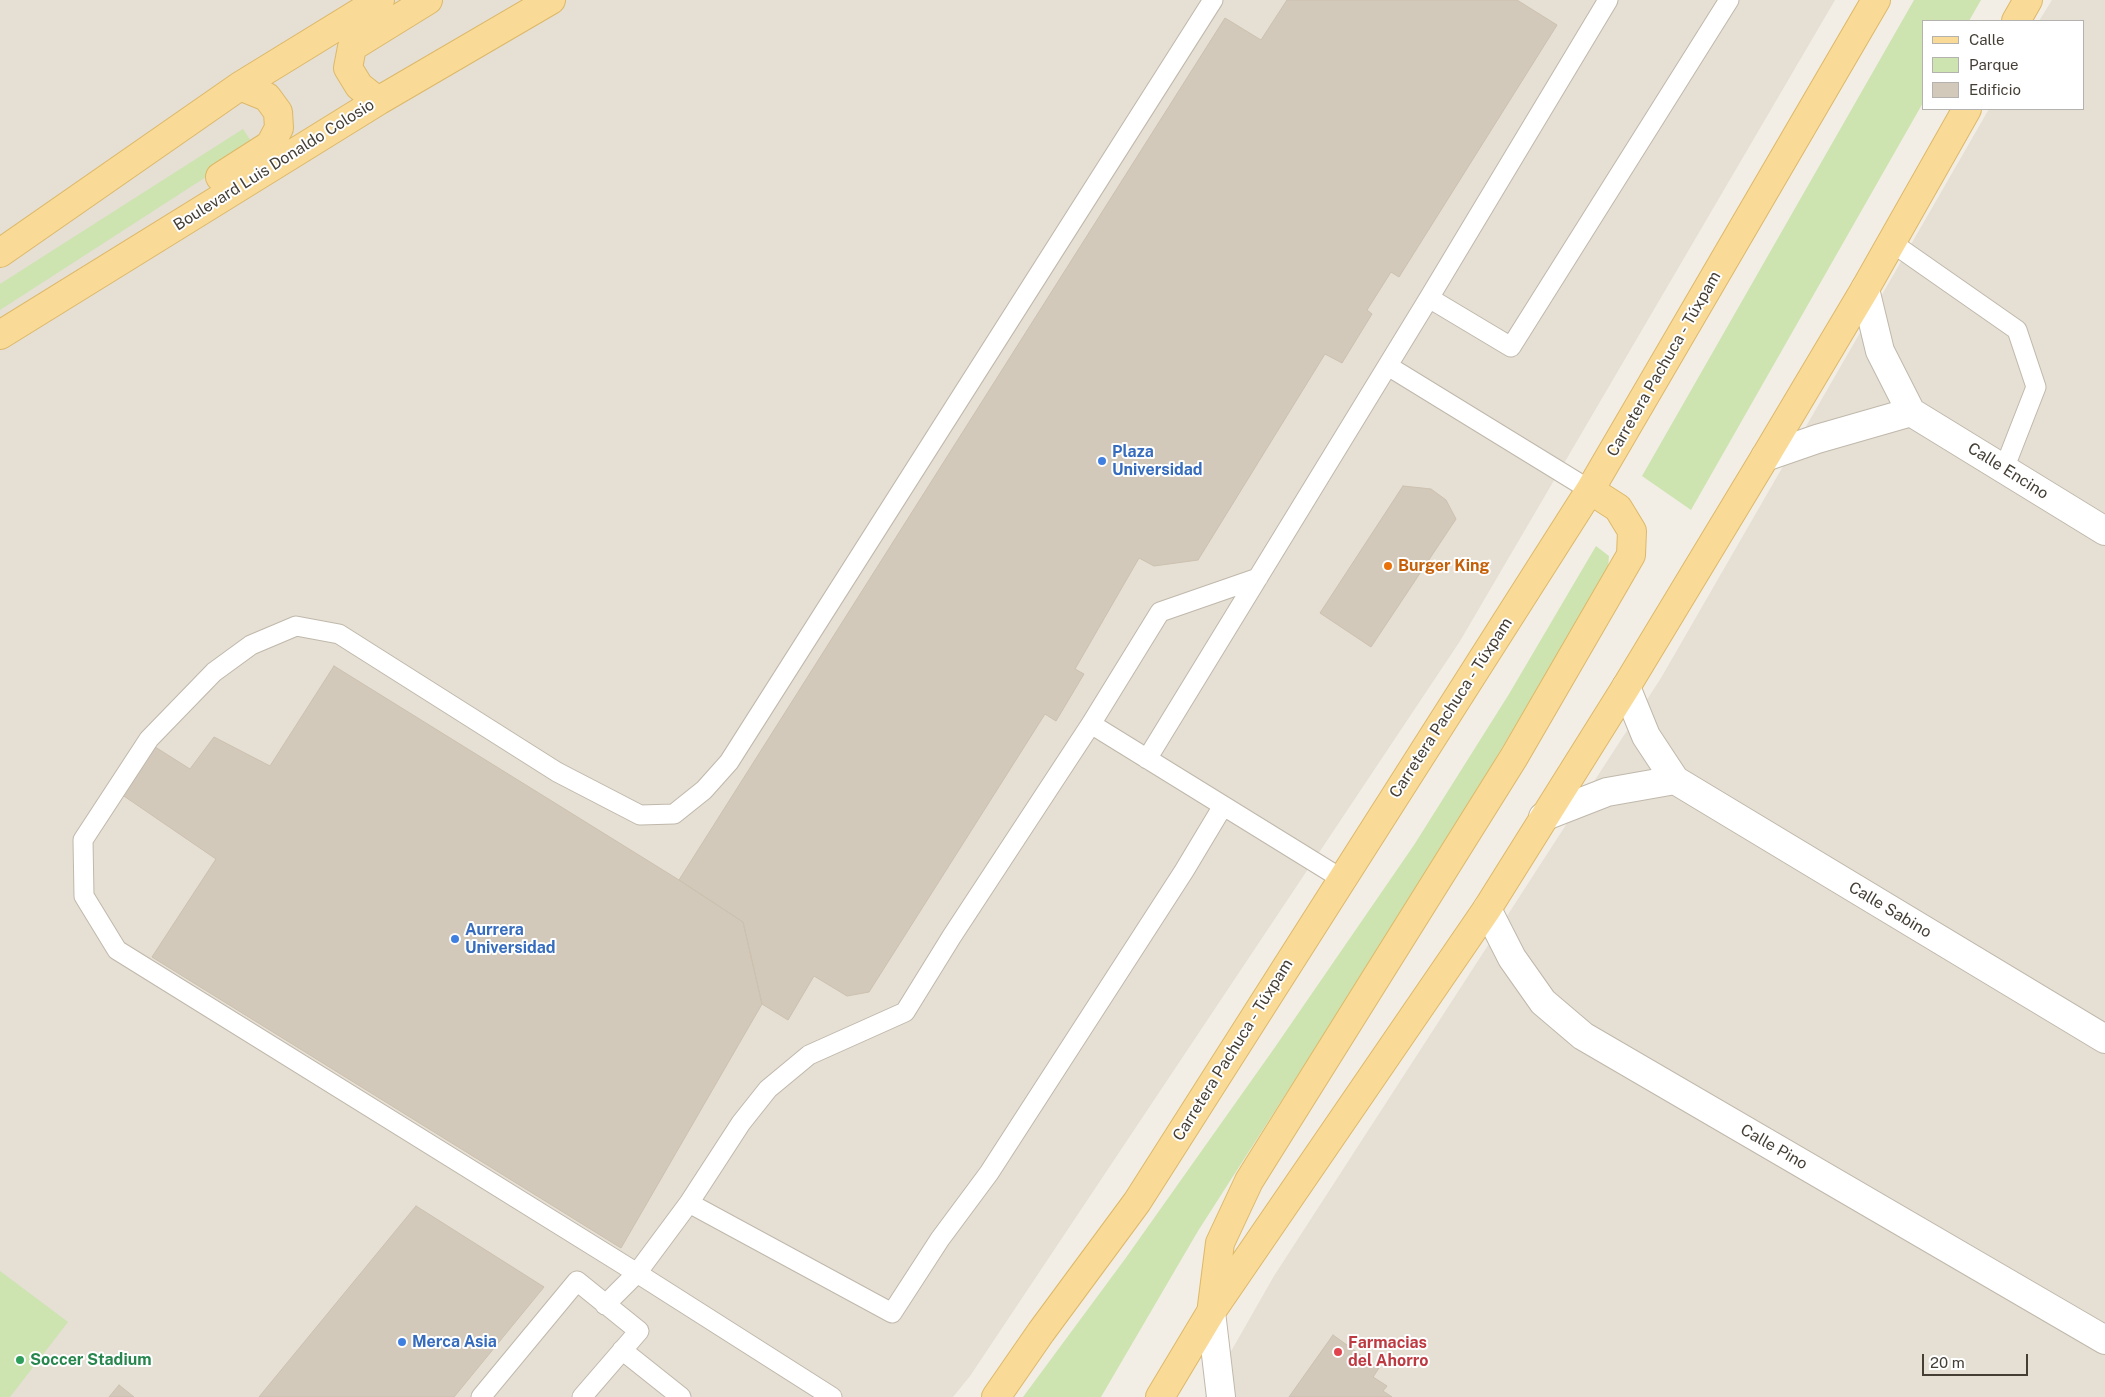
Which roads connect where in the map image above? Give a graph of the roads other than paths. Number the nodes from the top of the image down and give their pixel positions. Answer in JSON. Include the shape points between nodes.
{"nodes":[{"id":1,"x":380,"y":0,"type":"edge"},
{"id":2,"x":428,"y":0,"type":"edge"},
{"id":3,"x":551,"y":0,"type":"edge"},
{"id":4,"x":1213,"y":0,"type":"edge"},
{"id":5,"x":1729,"y":0,"type":"edge"},
{"id":6,"x":1876,"y":0,"type":"edge"},
{"id":7,"x":2028,"y":0,"type":"edge"},
{"id":8,"x":1606,"y":1,"type":"edge"},
{"id":9,"x":2017,"y":20,"type":"edge"},
{"id":10,"x":240,"y":86,"type":"junction"},
{"id":11,"x":378,"y":101,"type":"junction"},
{"id":12,"x":1966,"y":110,"type":"edge"},
{"id":13,"x":1891,"y":242,"type":"junction"},
{"id":14,"x":0,"y":254,"type":"edge"},
{"id":15,"x":1865,"y":289,"type":"junction"},
{"id":16,"x":1430,"y":298,"type":"junction"},
{"id":17,"x":0,"y":319,"type":"edge"},
{"id":18,"x":0,"y":335,"type":"edge"},
{"id":19,"x":1388,"y":366,"type":"junction"},
{"id":20,"x":1911,"y":412,"type":"junction"},
{"id":21,"x":1765,"y":457,"type":"junction"},
{"id":22,"x":2004,"y":469,"type":"junction"},
{"id":23,"x":1590,"y":490,"type":"junction"},
{"id":24,"x":2105,"y":531,"type":"edge"},
{"id":25,"x":1258,"y":578,"type":"junction"},
{"id":26,"x":1626,"y":687,"type":"junction"},
{"id":27,"x":1090,"y":724,"type":"junction"},
{"id":28,"x":1147,"y":758,"type":"junction"},
{"id":29,"x":1676,"y":780,"type":"junction"},
{"id":30,"x":1223,"y":806,"type":"junction"},
{"id":31,"x":1543,"y":817,"type":"junction"},
{"id":32,"x":1342,"y":879,"type":"junction"},
{"id":33,"x":1487,"y":909,"type":"junction"},
{"id":34,"x":2105,"y":1039,"type":"edge"},
{"id":35,"x":690,"y":1202,"type":"junction"},
{"id":36,"x":637,"y":1273,"type":"junction"},
{"id":37,"x":605,"y":1305,"type":"junction"},
{"id":38,"x":1211,"y":1312,"type":"junction"},
{"id":39,"x":2105,"y":1340,"type":"edge"},
{"id":40,"x":622,"y":1350,"type":"junction"},
{"id":41,"x":482,"y":1397,"type":"edge"},
{"id":42,"x":582,"y":1397,"type":"edge"},
{"id":43,"x":681,"y":1397,"type":"edge"},
{"id":44,"x":832,"y":1397,"type":"edge"},
{"id":45,"x":996,"y":1397,"type":"edge"},
{"id":46,"x":1160,"y":1397,"type":"edge"},
{"id":47,"x":1221,"y":1397,"type":"edge"}],
"edges":[{"from":1,"to":10,"type":"main road"},
{"from":2,"to":11,"type":"main road","via":[[352,47],[348,68],[359,86]]},
{"from":3,"to":11,"type":"main road","name":"Boulevard Luis Donaldo Colosio"},
{"from":4,"to":36,"type":"lane","via":[[729,762],[704,790],[674,814],[640,815],[557,772],[339,634],[296,626],[251,645],[207,679],[149,738],[83,840],[84,896],[117,950]]},
{"from":5,"to":16,"type":"lane","via":[[1511,346]]},
{"from":6,"to":23,"type":"main road","name":"Carretera Pachuca - Túxpam"},
{"from":7,"to":9,"type":"main road"},
{"from":8,"to":16,"type":"lane"},
{"from":10,"to":14,"type":"main road"},
{"from":10,"to":17,"type":"main road","via":[[267,97],[278,112],[279,128],[270,145]]},
{"from":11,"to":18,"type":"main road","name":"Boulevard Luis Donaldo Colosio"},
{"from":12,"to":13,"type":"main road"},
{"from":13,"to":15,"type":"main road"},
{"from":13,"to":22,"type":"lane","via":[[2017,330],[2036,387]]},
{"from":15,"to":20,"type":"street","via":[[1880,351]]},
{"from":15,"to":21,"type":"main road"},
{"from":16,"to":19,"type":"lane"},
{"from":19,"to":23,"type":"lane"},
{"from":19,"to":25,"type":"lane"},
{"from":20,"to":21,"type":"street","via":[[1817,438]]},
{"from":20,"to":22,"type":"street","name":"Calle Encino"},
{"from":21,"to":26,"type":"main road"},
{"from":22,"to":24,"type":"street","name":"Calle Encino"},
{"from":23,"to":32,"type":"main road","name":"Carretera Pachuca - Túxpam"},
{"from":23,"to":38,"type":"main road","via":[[1618,508],[1632,531],[1631,556],[1514,757],[1249,1181],[1220,1243]]},
{"from":25,"to":27,"type":"lane","via":[[1160,612]]},
{"from":25,"to":28,"type":"lane"},
{"from":26,"to":29,"type":"street","name":"Calle Sabino","via":[[1646,736]]},
{"from":26,"to":31,"type":"main road"},
{"from":27,"to":28,"type":"lane"},
{"from":27,"to":35,"type":"lane","via":[[905,1012],[809,1055],[768,1090],[741,1123]]},
{"from":28,"to":30,"type":"lane"},
{"from":29,"to":31,"type":"street","via":[[1607,792]]},
{"from":29,"to":34,"type":"street","name":"Calle Sabino"},
{"from":30,"to":32,"type":"lane"},
{"from":30,"to":35,"type":"lane","via":[[989,1173],[940,1239],[892,1313]]},
{"from":31,"to":33,"type":"main road"},
{"from":32,"to":45,"type":"main road","name":"Carretera Pachuca - Túxpam","via":[[1137,1202]]},
{"from":33,"to":38,"type":"main road"},
{"from":33,"to":39,"type":"street","name":"Calle Pino","via":[[1512,958],[1543,1002],[1583,1036]]},
{"from":35,"to":36,"type":"lane"},
{"from":36,"to":37,"type":"lane"},
{"from":36,"to":44,"type":"lane"},
{"from":37,"to":40,"type":"lane","via":[[639,1330]]},
{"from":37,"to":41,"type":"lane","via":[[577,1281]]},
{"from":38,"to":46,"type":"main road"},
{"from":38,"to":47,"type":"street"},
{"from":40,"to":42,"type":"lane"},
{"from":40,"to":43,"type":"lane"}]}
